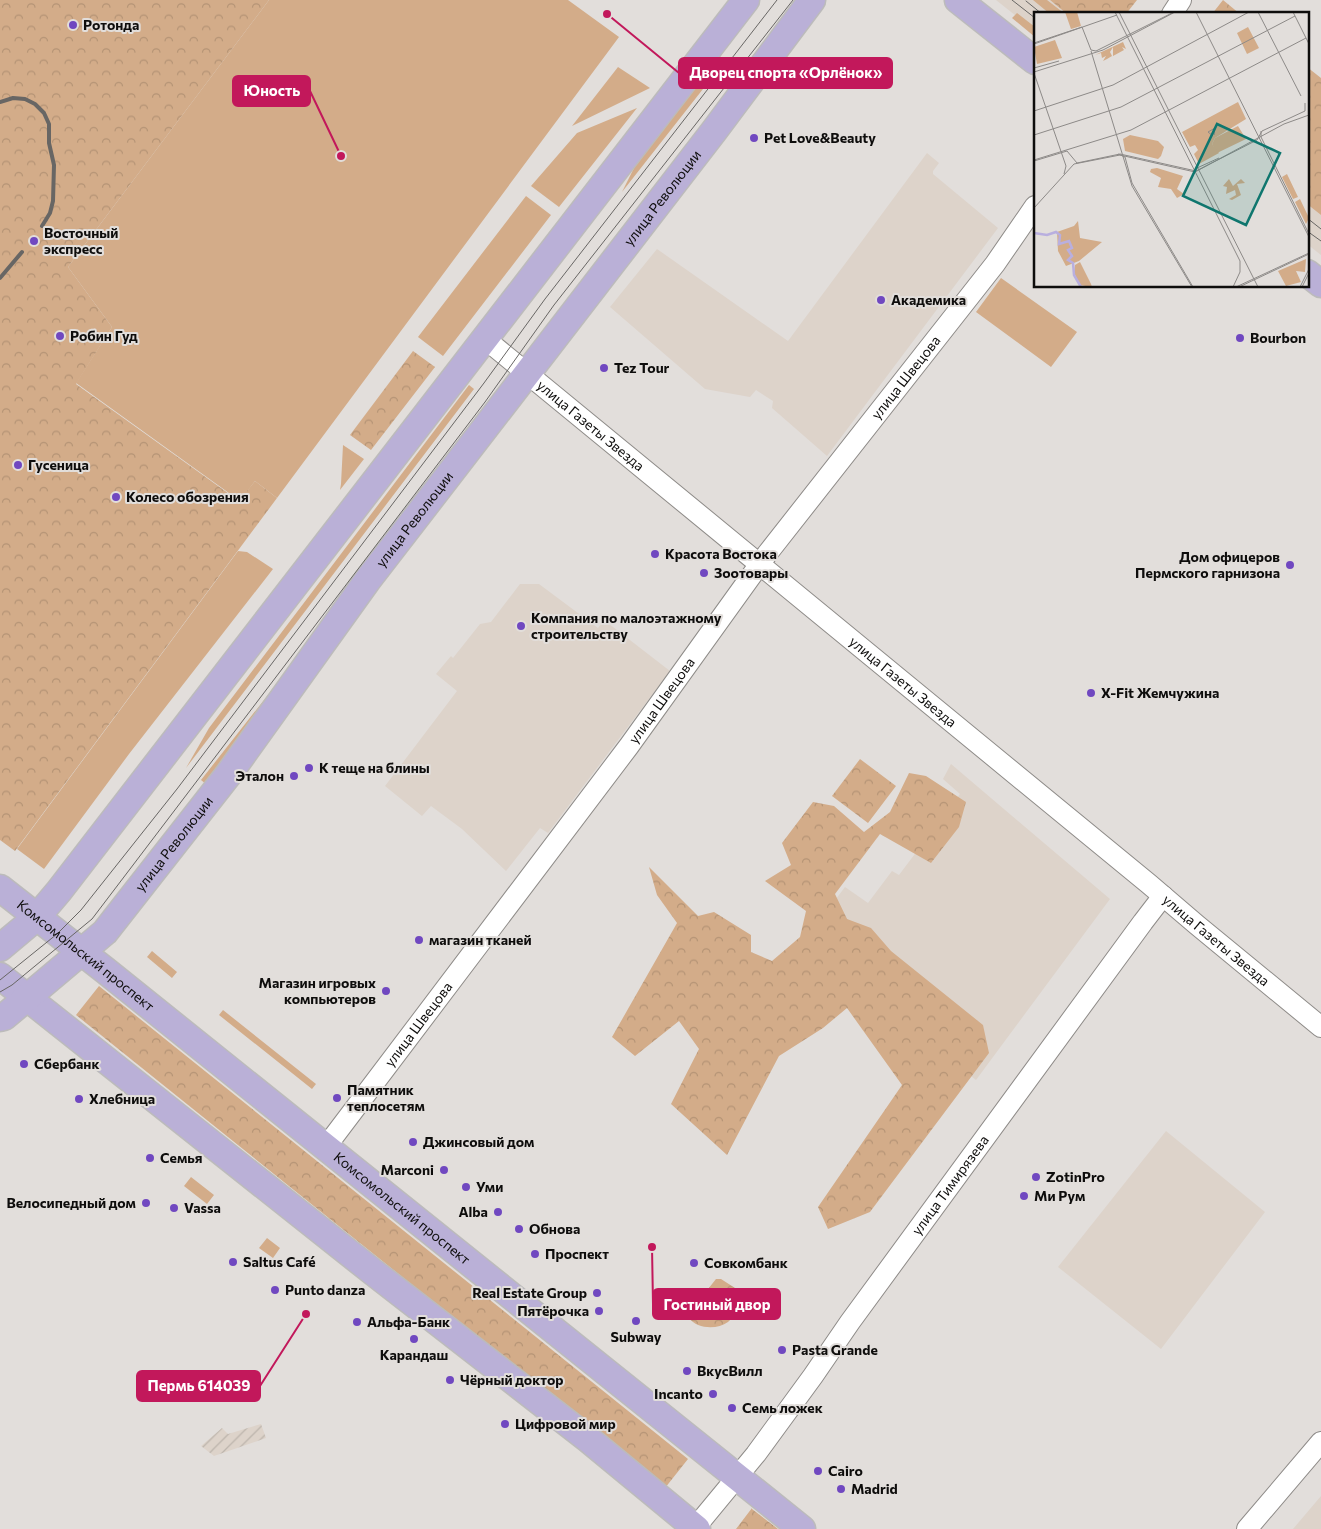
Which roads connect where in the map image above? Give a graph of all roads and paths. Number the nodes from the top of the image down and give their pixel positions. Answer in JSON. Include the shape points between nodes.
{"nodes":[{"id":1,"x":746,"y":0,"type":"edge"},
{"id":2,"x":812,"y":0,"type":"edge"},
{"id":3,"x":958,"y":0,"type":"edge"},
{"id":4,"x":1182,"y":0,"type":"edge"},
{"id":5,"x":1173,"y":12,"type":"edge"},
{"id":6,"x":1034,"y":60,"type":"edge"},
{"id":7,"x":1034,"y":207,"type":"edge"},
{"id":8,"x":1308,"y":274,"type":"edge"},
{"id":9,"x":1321,"y":284,"type":"edge"},
{"id":10,"x":484,"y":338,"type":"junction"},
{"id":11,"x":526,"y":373,"type":"junction"},
{"id":12,"x":760,"y":564,"type":"junction"},
{"id":13,"x":0,"y":888,"type":"edge"},
{"id":14,"x":1163,"y":896,"type":"junction"},
{"id":15,"x":37,"y":917,"type":"junction"},
{"id":16,"x":0,"y":948,"type":"edge"},
{"id":17,"x":81,"y":952,"type":"junction"},
{"id":18,"x":0,"y":976,"type":"edge"},
{"id":19,"x":27,"y":997,"type":"junction"},
{"id":20,"x":0,"y":1018,"type":"edge"},
{"id":21,"x":1321,"y":1027,"type":"edge"},
{"id":22,"x":325,"y":1148,"type":"junction"},
{"id":23,"x":1321,"y":1442,"type":"edge"},
{"id":24,"x":737,"y":1476,"type":"junction"},
{"id":25,"x":695,"y":1529,"type":"edge"},
{"id":26,"x":802,"y":1529,"type":"edge"},
{"id":27,"x":1247,"y":1529,"type":"edge"}],
"edges":[{"from":1,"to":10,"type":"main road"},
{"from":2,"to":11,"type":"main road","name":"улица Революции"},
{"from":3,"to":6,"type":"main road"},
{"from":4,"to":5,"type":"street"},
{"from":7,"to":12,"type":"street","name":"улица Швецова","via":[[995,264]]},
{"from":8,"to":9,"type":"main road"},
{"from":10,"to":11,"type":"street","name":"улица Газеты Звезда"},
{"from":10,"to":15,"type":"main road"},
{"from":11,"to":12,"type":"street","name":"улица Газеты Звезда"},
{"from":11,"to":17,"type":"main road","name":"улица Революции","via":[[366,581],[228,775],[105,932]]},
{"from":12,"to":14,"type":"street","name":"улица Газеты Звезда"},
{"from":12,"to":22,"type":"street","name":"улица Швецова","via":[[629,746]]},
{"from":13,"to":15,"type":"main road","name":"Комсомольский проспект"},
{"from":14,"to":21,"type":"street","name":"улица Газеты Звезда"},
{"from":14,"to":24,"type":"street","name":"улица Тимирязева"},
{"from":15,"to":16,"type":"main road"},
{"from":15,"to":17,"type":"main road","name":"Комсомольский проспект"},
{"from":17,"to":19,"type":"main road","name":"улица Революции"},
{"from":17,"to":22,"type":"main road","name":"Комсомольский проспект"},
{"from":18,"to":19,"type":"main road"},
{"from":19,"to":20,"type":"main road","name":"улица Революции"},
{"from":19,"to":25,"type":"main road","via":[[588,1439]]},
{"from":22,"to":24,"type":"main road","name":"Комсомольский проспект"},
{"from":23,"to":27,"type":"street"},
{"from":24,"to":25,"type":"street","name":"улица Тимирязева"},
{"from":24,"to":26,"type":"main road","name":"Комсомольский проспект"}]}
